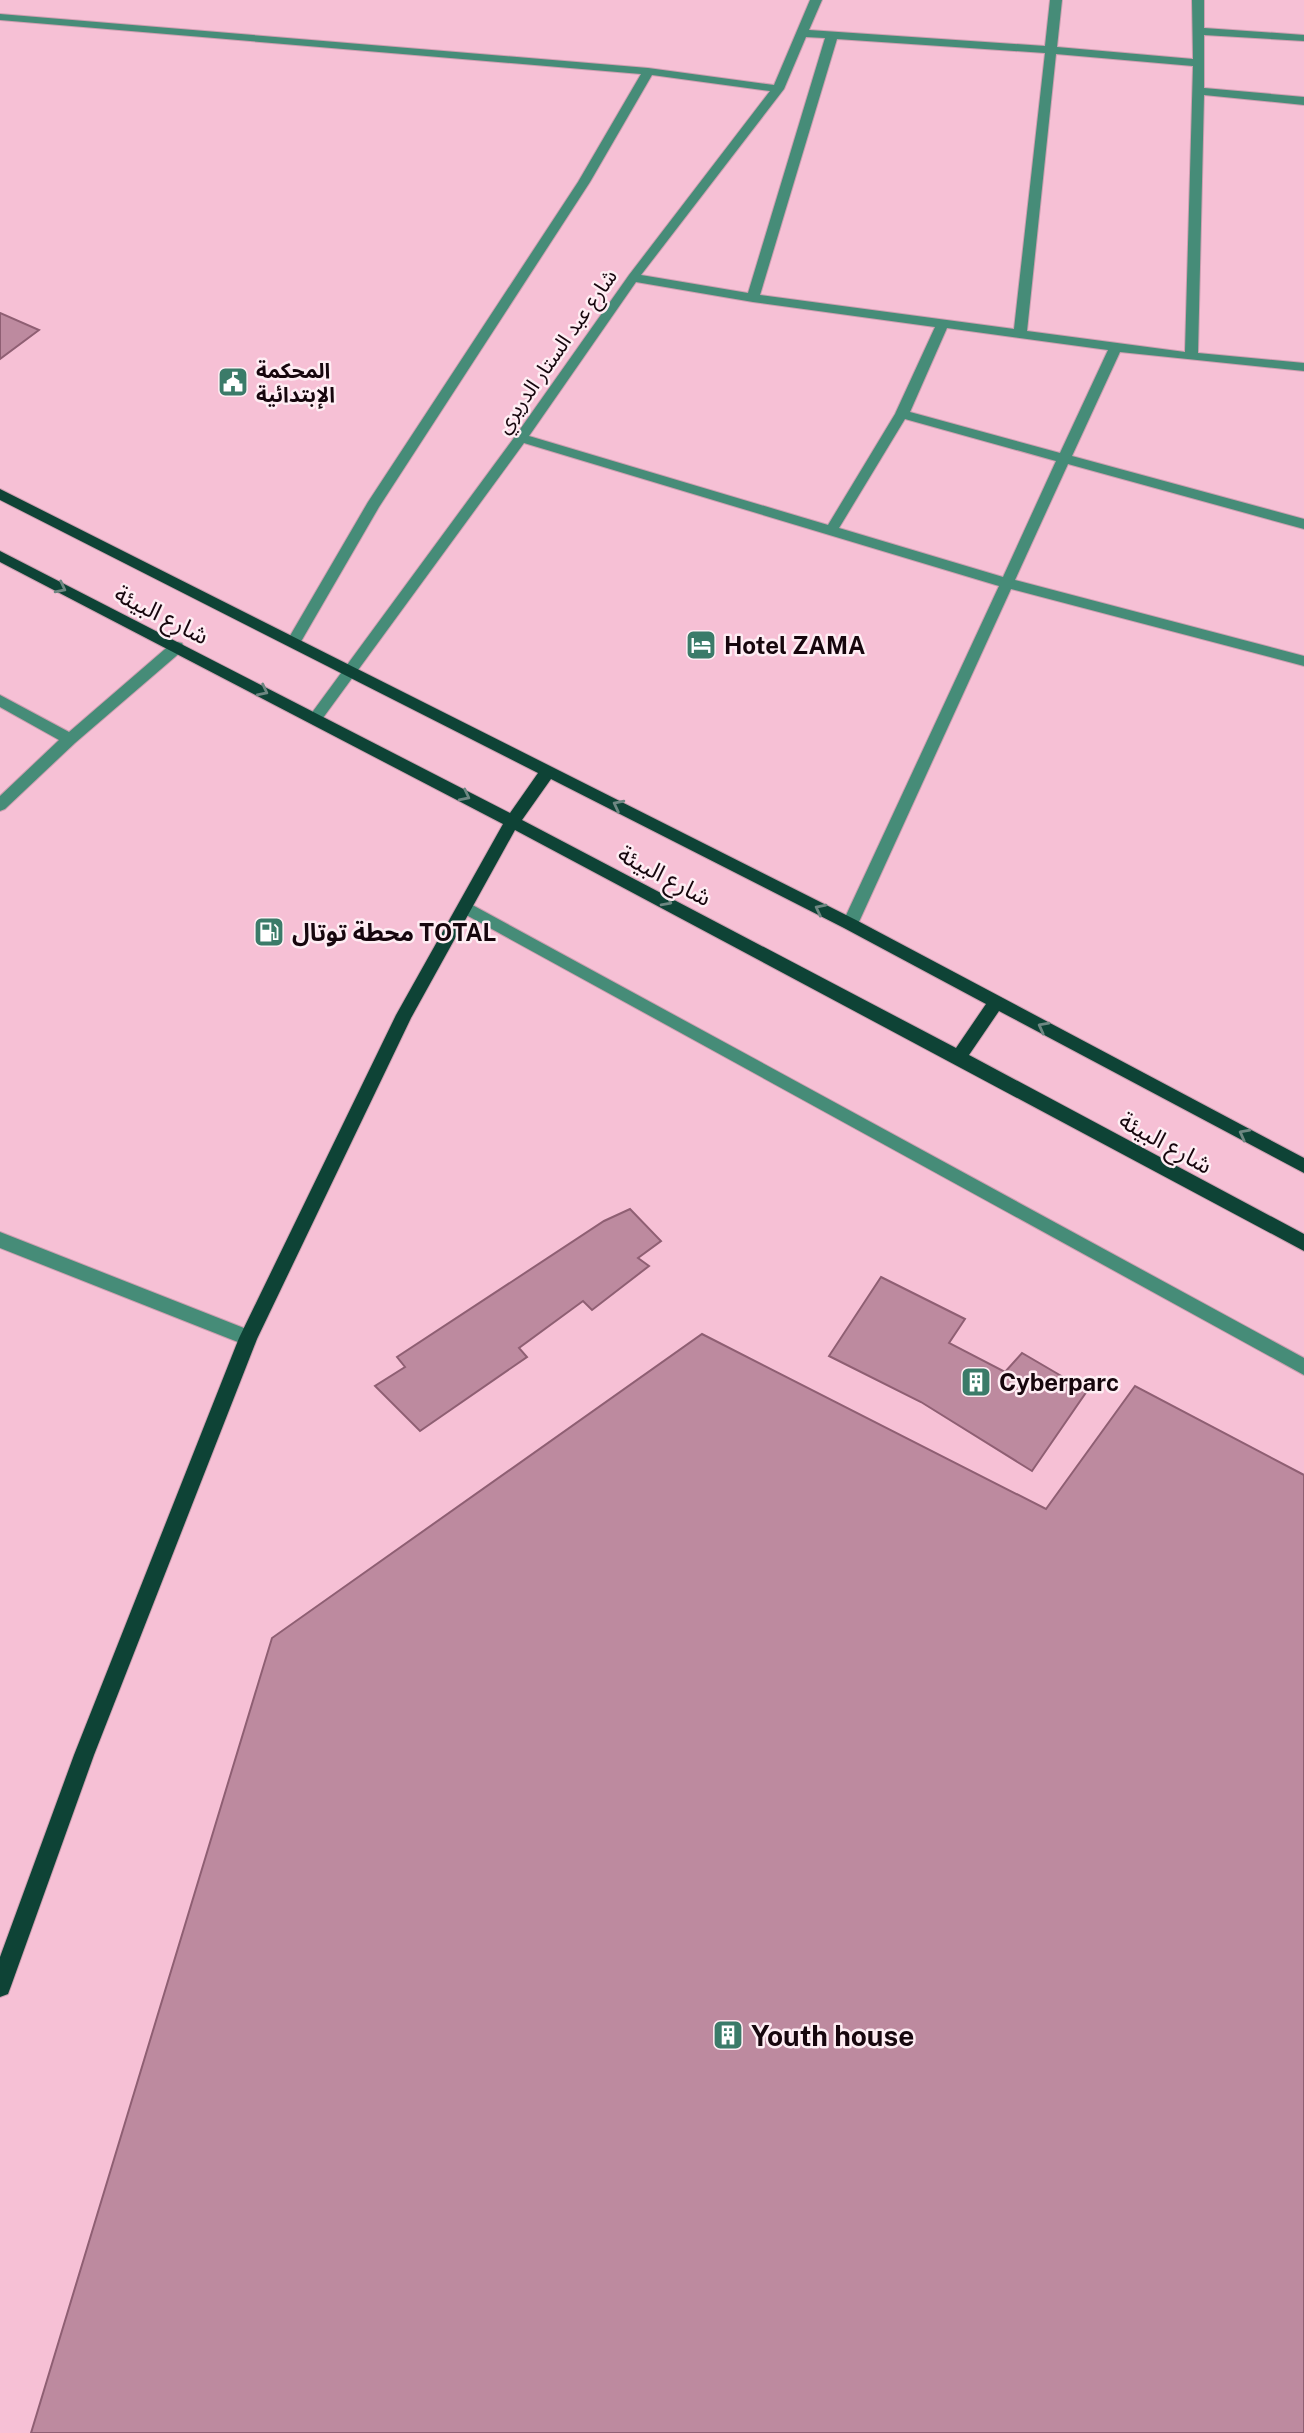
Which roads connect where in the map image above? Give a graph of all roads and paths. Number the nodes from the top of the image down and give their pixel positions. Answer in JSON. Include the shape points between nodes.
{"nodes":[{"id":1,"x":816,"y":0,"type":"edge"},
{"id":2,"x":1056,"y":0,"type":"edge"},
{"id":3,"x":1198,"y":0,"type":"edge"},
{"id":4,"x":0,"y":17,"type":"edge"},
{"id":5,"x":1198,"y":31,"type":"junction"},
{"id":6,"x":802,"y":33,"type":"junction"},
{"id":7,"x":832,"y":35,"type":"junction"},
{"id":8,"x":1304,"y":38,"type":"edge"},
{"id":9,"x":1051,"y":50,"type":"junction"},
{"id":10,"x":1199,"y":63,"type":"junction"},
{"id":11,"x":648,"y":71,"type":"junction"},
{"id":12,"x":778,"y":89,"type":"junction"},
{"id":13,"x":1198,"y":91,"type":"junction"},
{"id":14,"x":1304,"y":101,"type":"edge"},
{"id":15,"x":633,"y":278,"type":"junction"},
{"id":16,"x":753,"y":298,"type":"junction"},
{"id":17,"x":943,"y":323,"type":"junction"},
{"id":18,"x":1020,"y":333,"type":"junction"},
{"id":19,"x":1116,"y":346,"type":"junction"},
{"id":20,"x":1192,"y":357,"type":"junction"},
{"id":21,"x":1304,"y":367,"type":"edge"},
{"id":22,"x":902,"y":414,"type":"junction"},
{"id":23,"x":521,"y":438,"type":"junction"},
{"id":24,"x":1066,"y":459,"type":"junction"},
{"id":25,"x":0,"y":494,"type":"edge"},
{"id":26,"x":1304,"y":524,"type":"edge"},
{"id":27,"x":832,"y":529,"type":"junction"},
{"id":28,"x":0,"y":556,"type":"edge"},
{"id":29,"x":1007,"y":583,"type":"junction"},
{"id":30,"x":294,"y":641,"type":"junction"},
{"id":31,"x":177,"y":647,"type":"junction"},
{"id":32,"x":1304,"y":660,"type":"edge"},
{"id":33,"x":350,"y":670,"type":"junction"},
{"id":34,"x":0,"y":700,"type":"edge"},
{"id":35,"x":315,"y":718,"type":"junction"},
{"id":36,"x":70,"y":739,"type":"junction"},
{"id":37,"x":549,"y":770,"type":"junction"},
{"id":38,"x":0,"y":805,"type":"edge"},
{"id":39,"x":513,"y":820,"type":"junction"},
{"id":40,"x":465,"y":907,"type":"junction"},
{"id":41,"x":850,"y":924,"type":"junction"},
{"id":42,"x":997,"y":1002,"type":"junction"},
{"id":43,"x":959,"y":1056,"type":"junction"},
{"id":44,"x":1304,"y":1166,"type":"edge"},
{"id":45,"x":0,"y":1240,"type":"edge"},
{"id":46,"x":1304,"y":1243,"type":"edge"},
{"id":47,"x":248,"y":1338,"type":"junction"},
{"id":48,"x":1304,"y":1367,"type":"edge"},
{"id":49,"x":0,"y":1986,"type":"edge"}],
"edges":[{"from":1,"to":6,"type":"street","name":"شارع عبد الستار الدريري"},
{"from":2,"to":9,"type":"street"},
{"from":3,"to":5,"type":"street"},
{"from":4,"to":11,"type":"street"},
{"from":5,"to":8,"type":"street"},
{"from":5,"to":10,"type":"street"},
{"from":6,"to":7,"type":"street"},
{"from":6,"to":12,"type":"street","name":"شارع عبد الستار الدريري"},
{"from":7,"to":9,"type":"street"},
{"from":7,"to":16,"type":"street"},
{"from":9,"to":10,"type":"street"},
{"from":9,"to":18,"type":"street"},
{"from":10,"to":13,"type":"street"},
{"from":11,"to":12,"type":"street"},
{"from":11,"to":30,"type":"street","via":[[584,182],[373,505]]},
{"from":12,"to":15,"type":"street","name":"شارع عبد الستار الدريري"},
{"from":13,"to":14,"type":"street"},
{"from":13,"to":20,"type":"street"},
{"from":15,"to":16,"type":"street"},
{"from":15,"to":23,"type":"street","name":"شارع عبد الستار الدريري"},
{"from":16,"to":17,"type":"street"},
{"from":17,"to":18,"type":"street"},
{"from":17,"to":22,"type":"street"},
{"from":18,"to":19,"type":"street"},
{"from":19,"to":20,"type":"street"},
{"from":19,"to":24,"type":"street"},
{"from":20,"to":21,"type":"street"},
{"from":22,"to":24,"type":"street"},
{"from":22,"to":27,"type":"street"},
{"from":23,"to":27,"type":"street"},
{"from":23,"to":33,"type":"street","name":"شارع عبد الستار الدريري"},
{"from":24,"to":26,"type":"street"},
{"from":24,"to":29,"type":"street"},
{"from":25,"to":30,"type":"main road"},
{"from":27,"to":29,"type":"street"},
{"from":28,"to":31,"type":"main road","name":"شارع البيئة","one_way":true},
{"from":29,"to":32,"type":"street"},
{"from":29,"to":41,"type":"street"},
{"from":30,"to":33,"type":"main road"},
{"from":31,"to":35,"type":"main road","name":"شارع البيئة","one_way":true},
{"from":31,"to":36,"type":"street"},
{"from":33,"to":35,"type":"street","name":"شارع عبد الستار الدريري"},
{"from":33,"to":37,"type":"main road"},
{"from":34,"to":36,"type":"street"},
{"from":35,"to":39,"type":"main road","name":"شارع البيئة","one_way":true},
{"from":36,"to":38,"type":"street"},
{"from":37,"to":39,"type":"main road"},
{"from":41,"to":37,"type":"main road","one_way":true},
{"from":39,"to":40,"type":"main road"},
{"from":39,"to":43,"type":"main road","name":"شارع البيئة","one_way":true},
{"from":40,"to":47,"type":"main road","via":[[404,1015]]},
{"from":40,"to":48,"type":"street"},
{"from":41,"to":42,"type":"main road"},
{"from":42,"to":43,"type":"main road"},
{"from":44,"to":42,"type":"main road","one_way":true},
{"from":43,"to":46,"type":"main road","name":"شارع البيئة"},
{"from":45,"to":47,"type":"street"},
{"from":47,"to":49,"type":"main road","via":[[84,1755]]}]}
